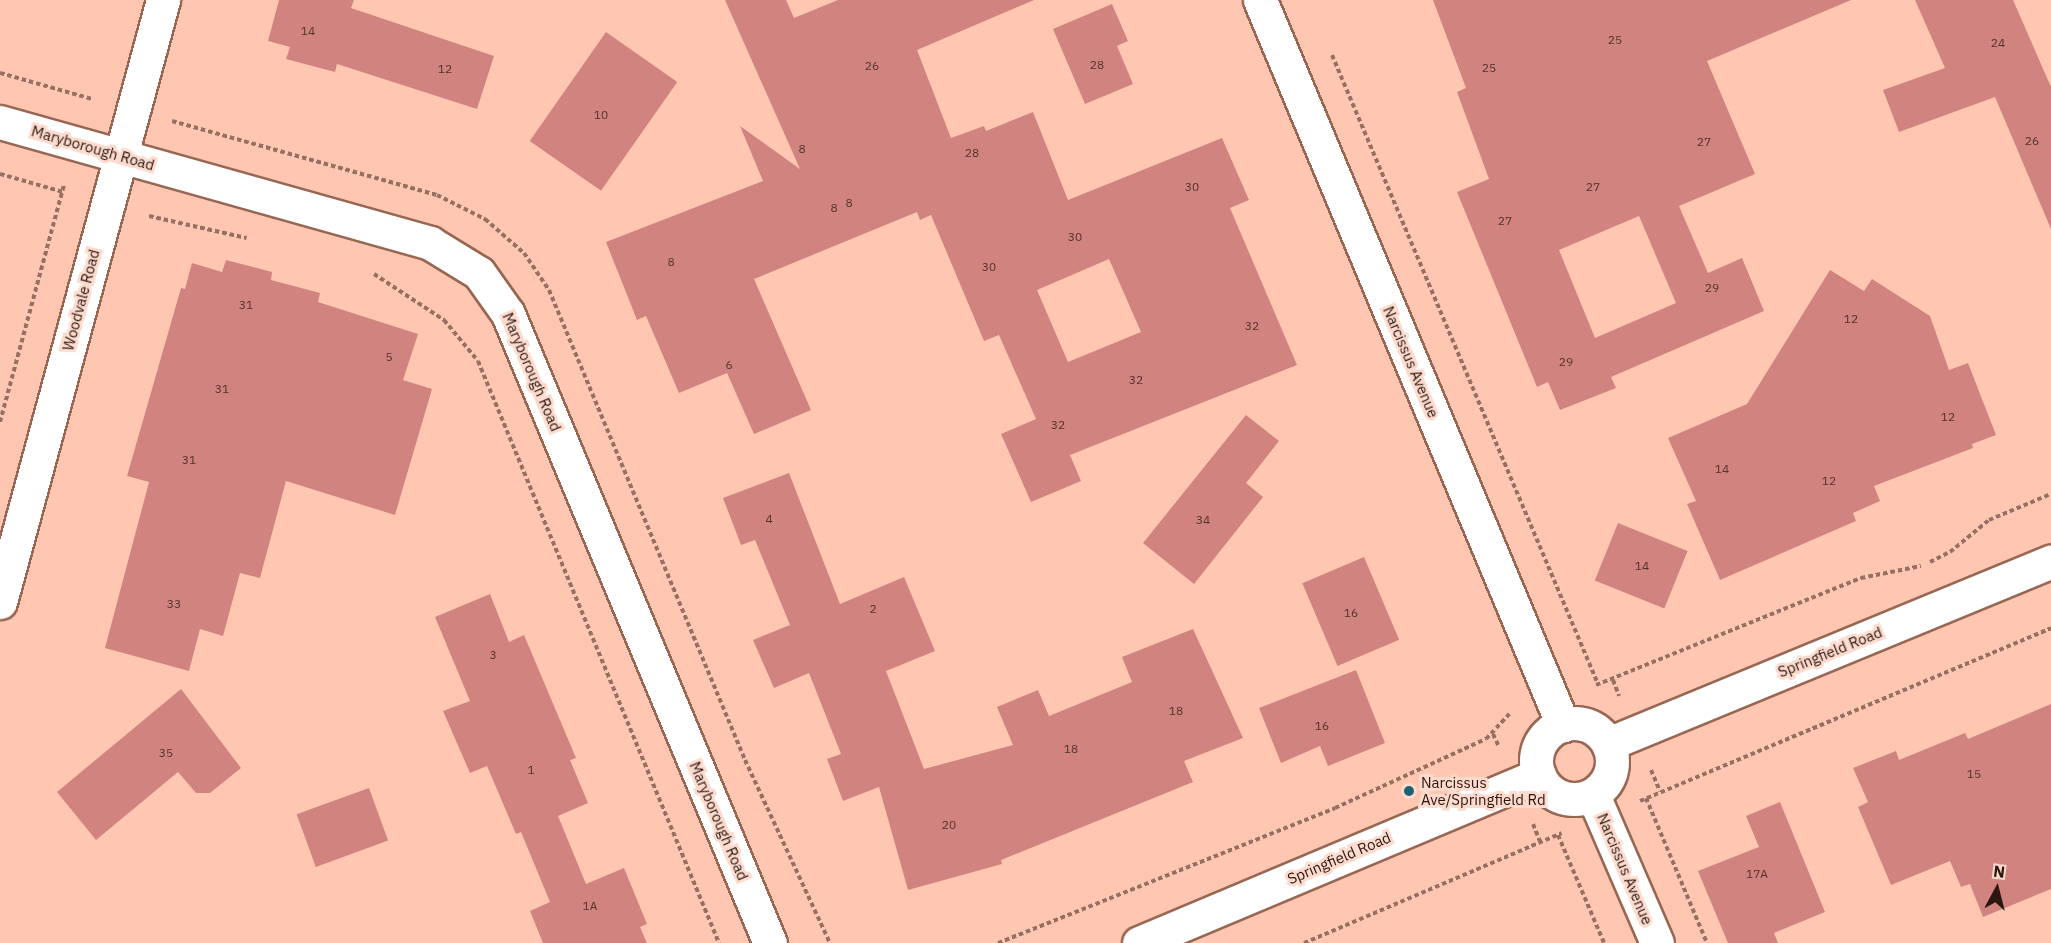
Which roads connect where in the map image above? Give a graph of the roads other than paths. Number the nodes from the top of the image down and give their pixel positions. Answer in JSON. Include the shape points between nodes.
{"nodes":[{"id":1,"x":163,"y":0,"type":"edge"},
{"id":2,"x":1260,"y":0,"type":"edge"},
{"id":3,"x":0,"y":122,"type":"edge"},
{"id":4,"x":121,"y":156,"type":"junction"},
{"id":5,"x":2051,"y":561,"type":"edge"},
{"id":6,"x":0,"y":602,"type":"edge"},
{"id":7,"x":1563,"y":724,"type":"junction"},
{"id":8,"x":1608,"y":744,"type":"junction"},
{"id":9,"x":1539,"y":775,"type":"junction"},
{"id":10,"x":1593,"y":795,"type":"junction"},
{"id":11,"x":770,"y":943,"type":"edge"},
{"id":12,"x":1139,"y":943,"type":"edge"},
{"id":13,"x":1657,"y":943,"type":"edge"}],
"edges":[{"from":1,"to":4,"type":"street","name":"Woodvale Road"},
{"from":2,"to":7,"type":"street","name":"Narcissus Avenue"},
{"from":3,"to":4,"type":"street","name":"Maryborough Road"},
{"from":4,"to":6,"type":"street","name":"Woodvale Road"},
{"from":4,"to":11,"type":"street","name":"Maryborough Road","via":[[430,243],[479,273],[496,293]]},
{"from":5,"to":8,"type":"street","name":"Springfield Road"},
{"from":7,"to":8,"type":"street","via":[[1590,726]]},
{"from":7,"to":9,"type":"street","via":[[1539,745]]},
{"from":8,"to":10,"type":"street","via":[[1611,773]]},
{"from":9,"to":10,"type":"street","via":[[1559,797]]},
{"from":9,"to":12,"type":"street","name":"Springfield Road"},
{"from":10,"to":13,"type":"street","name":"Narcissus Avenue"}]}
